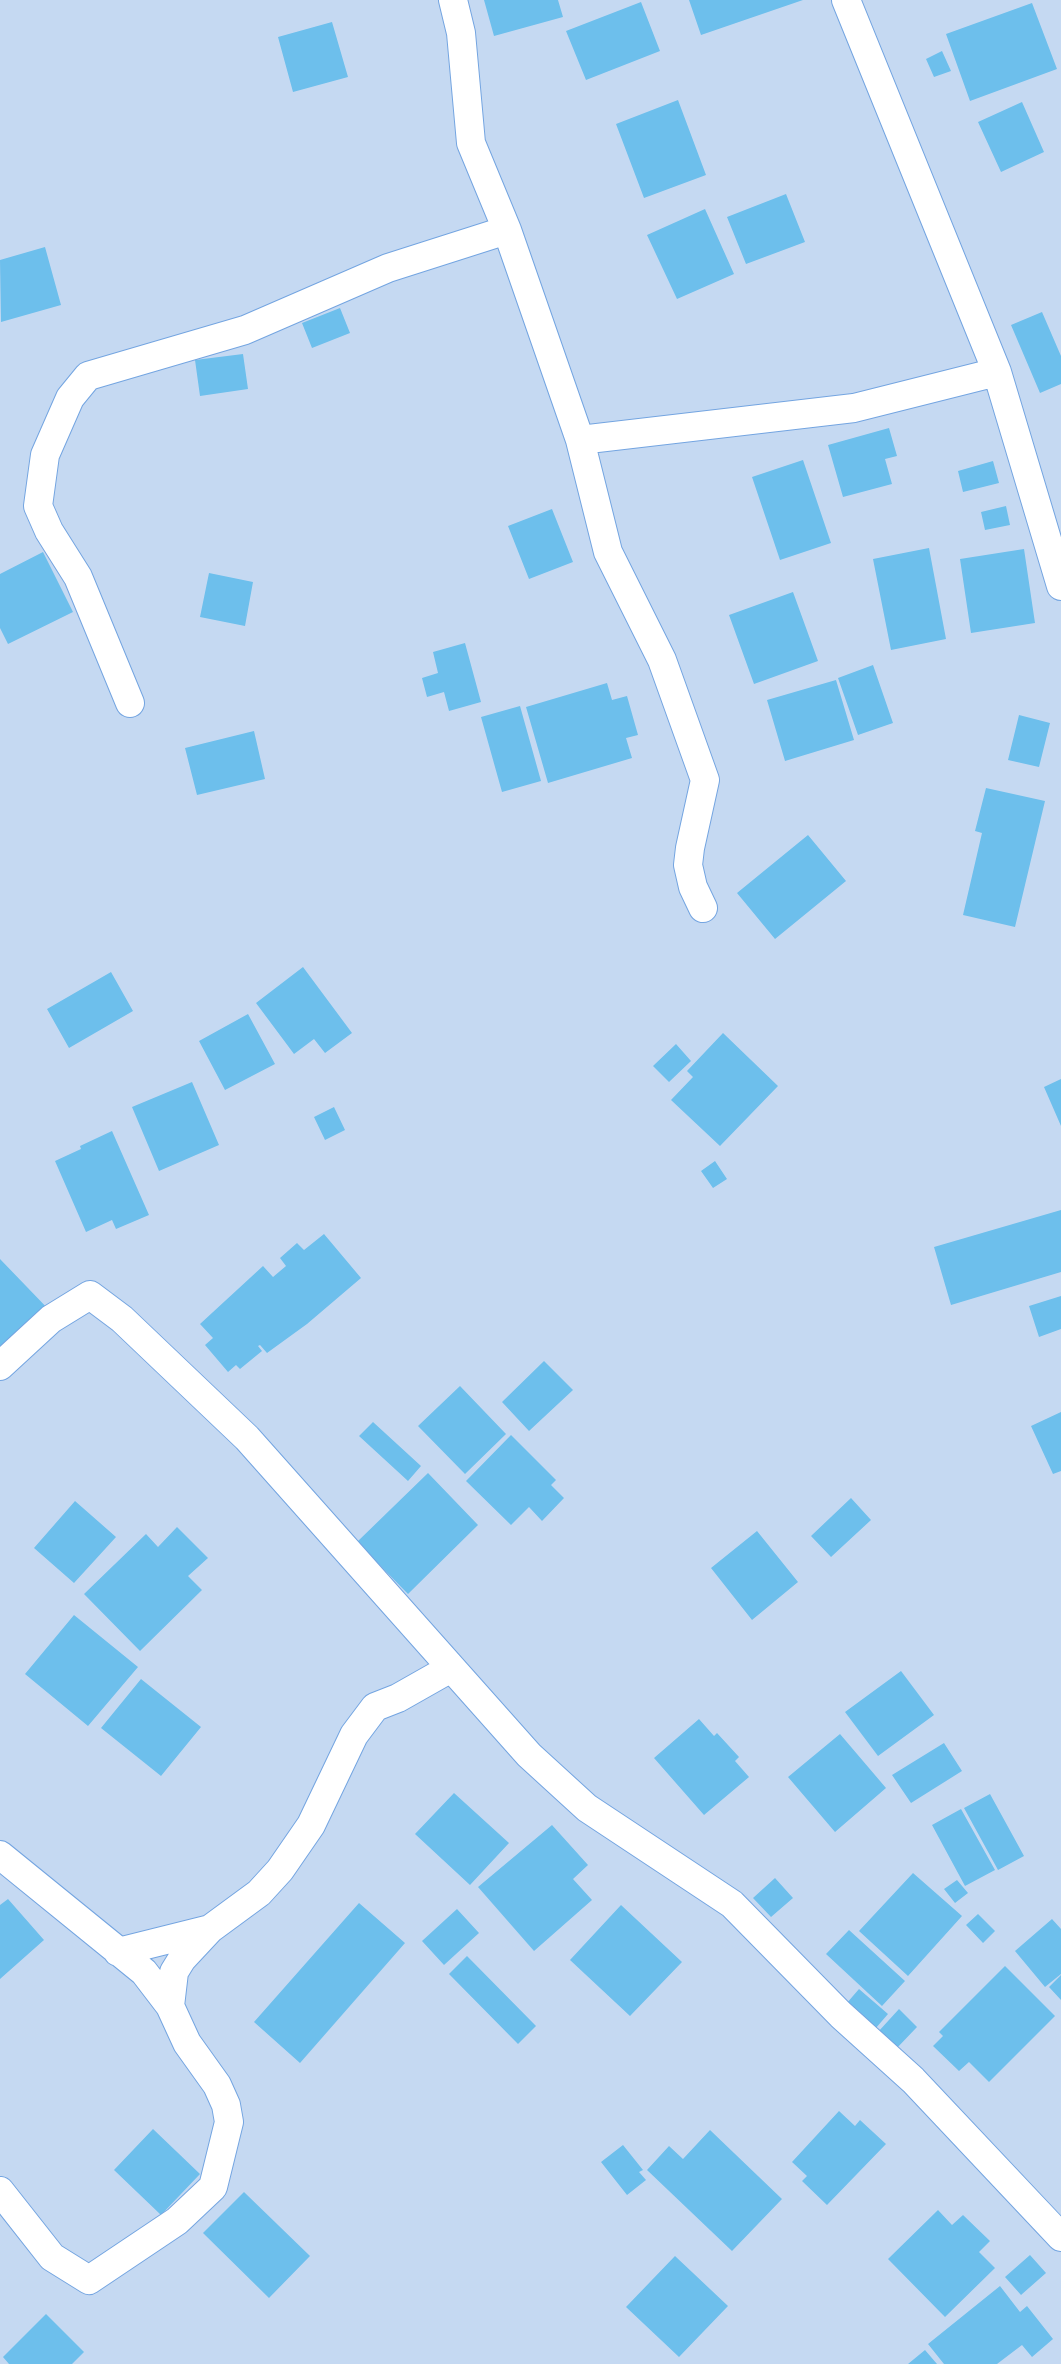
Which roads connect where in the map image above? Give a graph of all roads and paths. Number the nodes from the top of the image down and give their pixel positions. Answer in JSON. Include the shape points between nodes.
{"nodes":[{"id":1,"x":453,"y":0,"type":"edge"},
{"id":2,"x":846,"y":0,"type":"edge"},
{"id":3,"x":507,"y":230,"type":"junction"},
{"id":4,"x":997,"y":372,"type":"junction"},
{"id":5,"x":580,"y":440,"type":"junction"},
{"id":6,"x":1061,"y":586,"type":"edge"},
{"id":7,"x":130,"y":703,"type":"dead end"},
{"id":8,"x":703,"y":908,"type":"dead end"},
{"id":9,"x":0,"y":1366,"type":"edge"},
{"id":10,"x":451,"y":1668,"type":"junction"},
{"id":11,"x":0,"y":1855,"type":"edge"},
{"id":12,"x":210,"y":1929,"type":"junction"},
{"id":13,"x":118,"y":1952,"type":"junction"},
{"id":14,"x":170,"y":2006,"type":"junction"},
{"id":15,"x":0,"y":2190,"type":"edge"},
{"id":16,"x":1061,"y":2237,"type":"edge"}],
"edges":[{"from":1,"to":3,"type":"street","via":[[461,34],[471,143]]},
{"from":2,"to":4,"type":"street"},
{"from":3,"to":5,"type":"street"},
{"from":3,"to":7,"type":"street","via":[[388,268],[245,330],[88,376],[70,398],[45,455],[38,506],[48,531],[78,576]]},
{"from":4,"to":5,"type":"street","via":[[854,408]]},
{"from":4,"to":6,"type":"street"},
{"from":5,"to":8,"type":"street","via":[[608,552],[662,660],[705,780],[688,865],[693,888]]},
{"from":9,"to":10,"type":"street","via":[[51,1319],[90,1295],[122,1319],[247,1438]]},
{"from":10,"to":12,"type":"street","via":[[375,1707],[354,1735],[311,1825],[280,1870],[259,1893]]},
{"from":10,"to":16,"type":"street","via":[[529,1755],[586,1808],[732,1904],[841,2015],[913,2080]]},
{"from":11,"to":13,"type":"street"},
{"from":12,"to":13,"type":"street"},
{"from":12,"to":14,"type":"street","via":[[174,1972]]},
{"from":13,"to":14,"type":"street","via":[[144,1972]]},
{"from":14,"to":15,"type":"street","via":[[188,2043],[218,2085],[226,2105],[229,2122],[213,2187],[177,2221],[89,2280],[52,2257]]}]}
